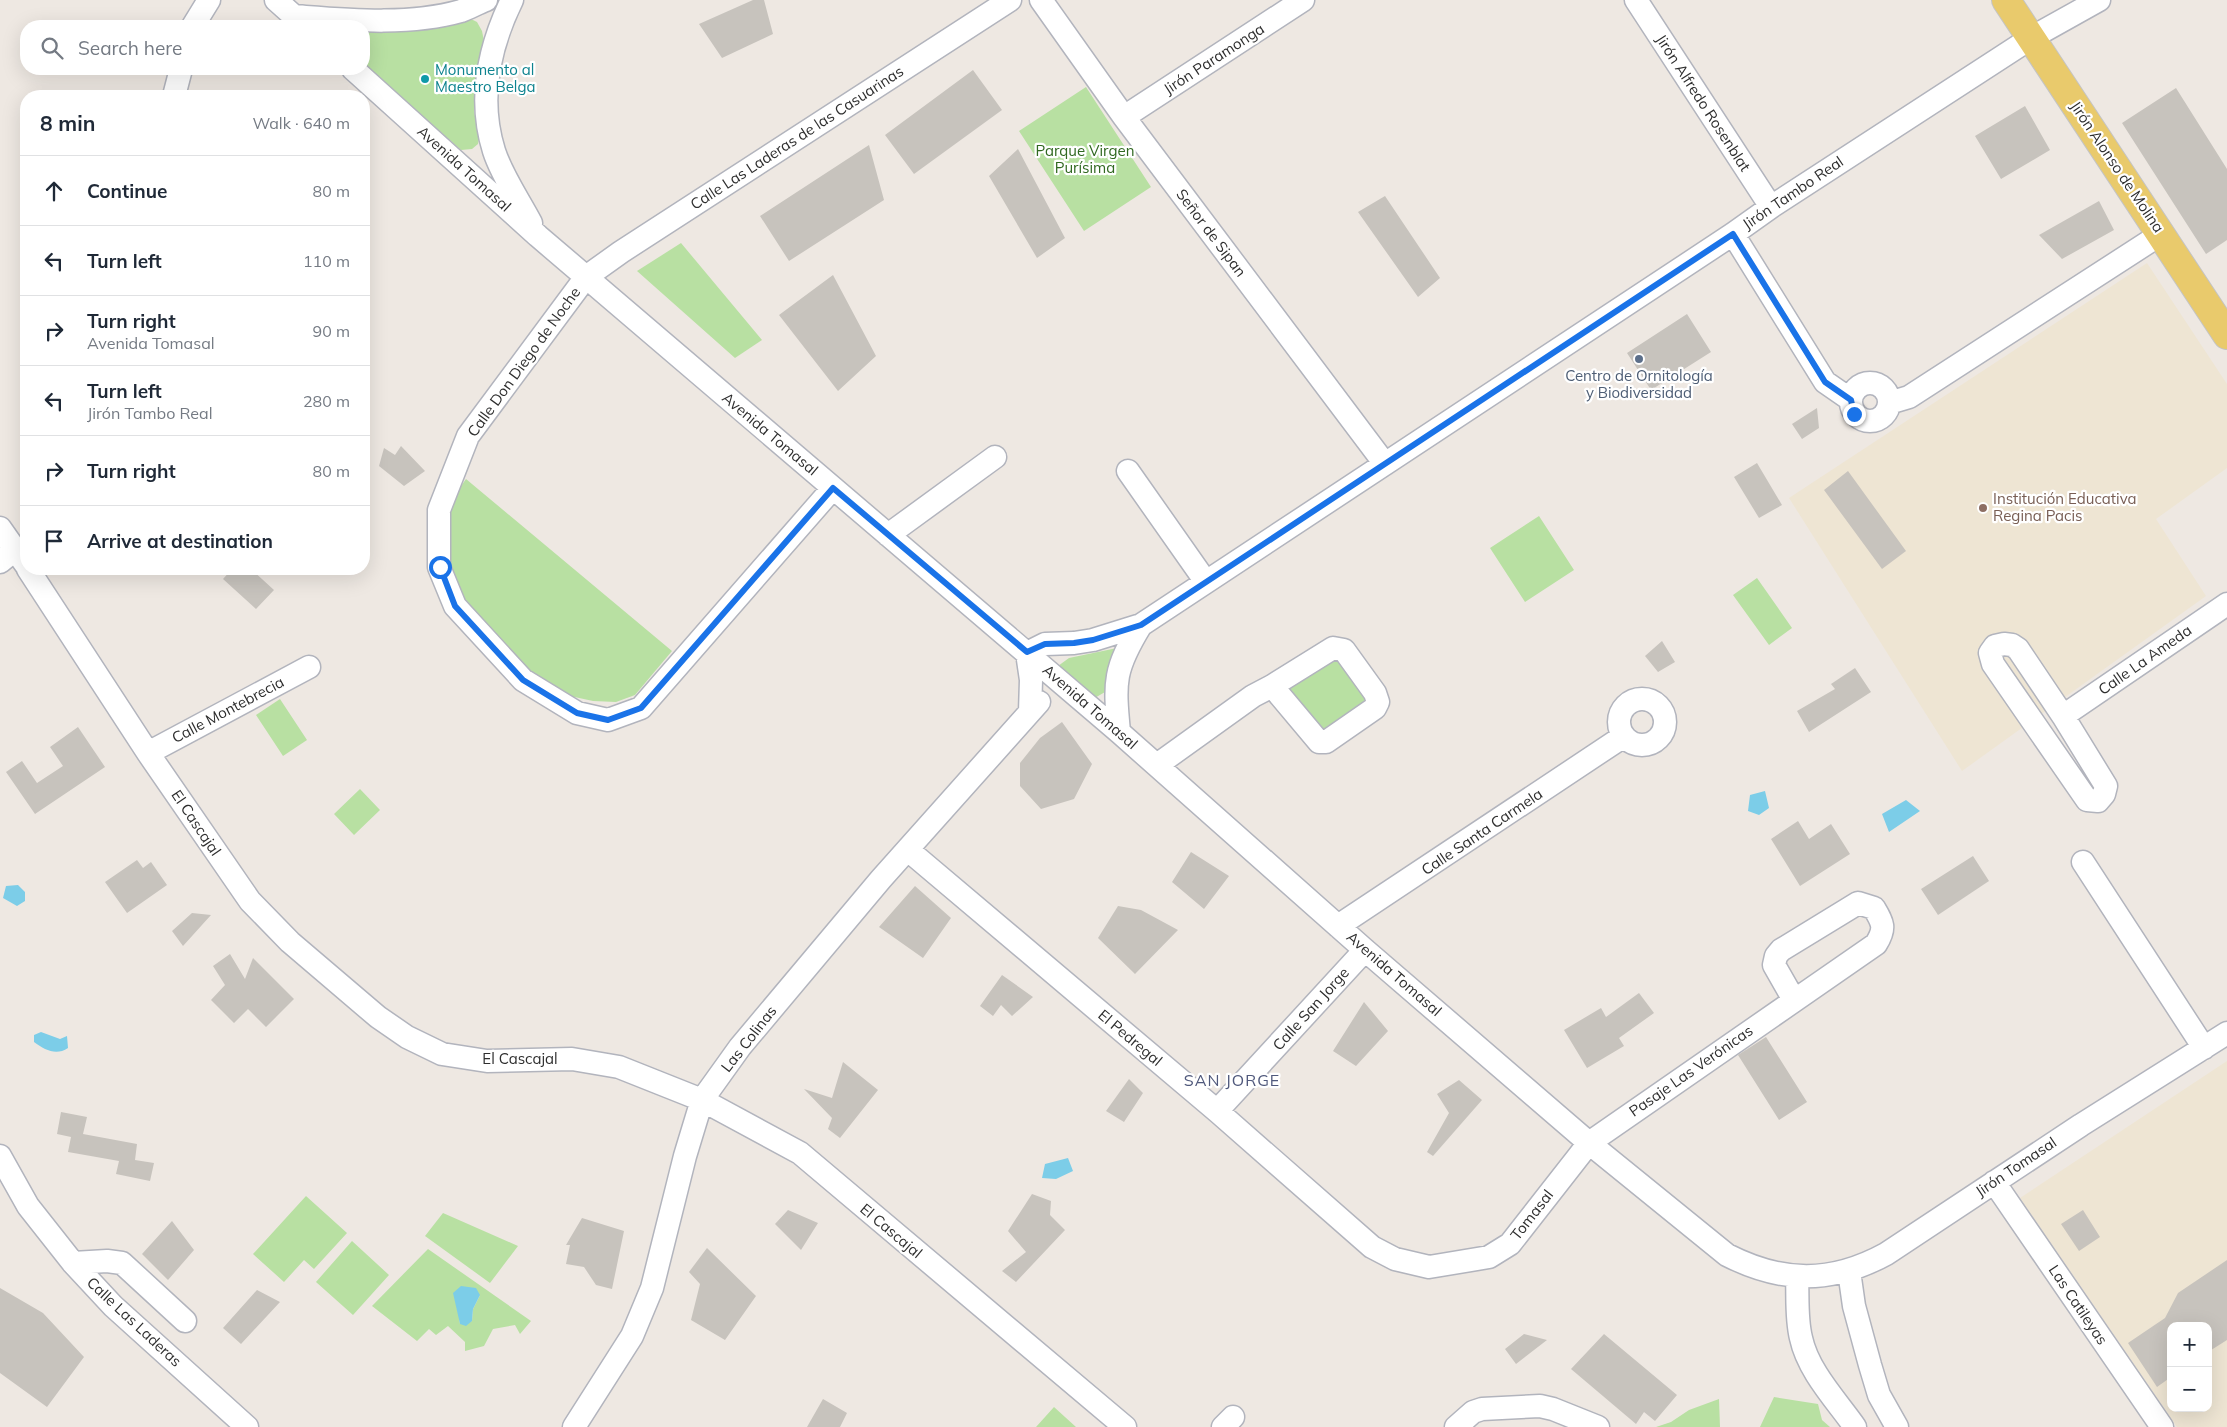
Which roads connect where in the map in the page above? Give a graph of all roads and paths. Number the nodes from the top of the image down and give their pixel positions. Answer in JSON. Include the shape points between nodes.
{"nodes":[{"id":1,"x":209,"y":0,"type":"edge"},
{"id":2,"x":276,"y":0,"type":"edge"},
{"id":3,"x":486,"y":0,"type":"edge"},
{"id":4,"x":512,"y":0,"type":"edge"},
{"id":5,"x":1010,"y":0,"type":"edge"},
{"id":6,"x":1041,"y":0,"type":"edge"},
{"id":7,"x":1303,"y":0,"type":"edge"},
{"id":8,"x":1636,"y":0,"type":"edge"},
{"id":9,"x":2006,"y":0,"type":"edge"},
{"id":10,"x":2099,"y":0,"type":"edge"},
{"id":11,"x":197,"y":20,"type":"edge"},
{"id":12,"x":299,"y":20,"type":"edge"},
{"id":13,"x":320,"y":20,"type":"edge"},
{"id":14,"x":2031,"y":38,"type":"junction"},
{"id":15,"x":179,"y":75,"type":"edge"},
{"id":16,"x":360,"y":75,"type":"edge"},
{"id":17,"x":176,"y":90,"type":"edge"},
{"id":18,"x":1124,"y":117,"type":"junction"},
{"id":19,"x":1771,"y":207,"type":"junction"},
{"id":20,"x":1733,"y":234,"type":"junction"},
{"id":21,"x":2161,"y":234,"type":"junction"},
{"id":22,"x":538,"y":236,"type":"junction"},
{"id":23,"x":586,"y":278,"type":"junction"},
{"id":24,"x":2227,"y":335,"type":"edge"},
{"id":25,"x":995,"y":457,"type":"dead end"},
{"id":26,"x":1384,"y":464,"type":"junction"},
{"id":27,"x":1128,"y":471,"type":"dead end"},
{"id":28,"x":833,"y":488,"type":"junction"},
{"id":29,"x":0,"y":528,"type":"edge"},
{"id":30,"x":888,"y":535,"type":"junction"},
{"id":31,"x":14,"y":559,"type":"edge"},
{"id":32,"x":32,"y":575,"type":"edge"},
{"id":33,"x":1206,"y":582,"type":"junction"},
{"id":34,"x":2227,"y":604,"type":"edge"},
{"id":35,"x":1141,"y":625,"type":"junction"},
{"id":36,"x":1027,"y":652,"type":"junction"},
{"id":37,"x":308,"y":667,"type":"dead end"},
{"id":38,"x":1058,"y":680,"type":"junction"},
{"id":39,"x":1272,"y":686,"type":"junction"},
{"id":40,"x":1030,"y":712,"type":"junction"},
{"id":41,"x":2063,"y":716,"type":"junction"},
{"id":42,"x":1119,"y":732,"type":"junction"},
{"id":43,"x":1624,"y":736,"type":"dead end"},
{"id":44,"x":148,"y":753,"type":"junction"},
{"id":45,"x":1156,"y":765,"type":"junction"},
{"id":46,"x":908,"y":850,"type":"junction"},
{"id":47,"x":2083,"y":862,"type":"dead end"},
{"id":48,"x":1338,"y":926,"type":"junction"},
{"id":49,"x":1365,"y":950,"type":"junction"},
{"id":50,"x":1794,"y":1000,"type":"junction"},
{"id":51,"x":2227,"y":1033,"type":"edge"},
{"id":52,"x":2204,"y":1048,"type":"junction"},
{"id":53,"x":702,"y":1100,"type":"junction"},
{"id":54,"x":1217,"y":1112,"type":"junction"},
{"id":55,"x":1589,"y":1143,"type":"junction"},
{"id":56,"x":0,"y":1156,"type":"edge"},
{"id":57,"x":1994,"y":1182,"type":"junction"},
{"id":58,"x":73,"y":1263,"type":"junction"},
{"id":59,"x":1429,"y":1267,"type":"joint"},
{"id":60,"x":1849,"y":1271,"type":"junction"},
{"id":61,"x":1797,"y":1277,"type":"junction"},
{"id":62,"x":186,"y":1321,"type":"dead end"},
{"id":63,"x":247,"y":1427,"type":"edge"},
{"id":64,"x":574,"y":1427,"type":"edge"},
{"id":65,"x":1124,"y":1427,"type":"edge"},
{"id":66,"x":1456,"y":1427,"type":"edge"},
{"id":67,"x":1598,"y":1427,"type":"edge"},
{"id":68,"x":1855,"y":1427,"type":"edge"},
{"id":69,"x":1897,"y":1427,"type":"edge"},
{"id":70,"x":2162,"y":1427,"type":"edge"}],
"edges":[{"from":1,"to":11,"type":"street"},
{"from":2,"to":12,"type":"street"},
{"from":3,"to":13,"type":"street","via":[[461,11],[416,18]]},
{"from":4,"to":22,"type":"street","via":[[498,28],[486,98],[494,150]]},
{"from":5,"to":23,"type":"street","name":"Calle Las Laderas de las Casuarinas","via":[[621,252]]},
{"from":6,"to":18,"type":"street","name":"Señor de Sipan"},
{"from":7,"to":18,"type":"street","name":"Jirón Paramonga"},
{"from":8,"to":19,"type":"street","name":"Jirón Alfredo Rosenblat"},
{"from":9,"to":14,"type":"main road","name":"Jirón Alonso de Molina"},
{"from":10,"to":14,"type":"street","name":"Jirón Tambo Real"},
{"from":14,"to":19,"type":"street","name":"Jirón Tambo Real"},
{"from":14,"to":21,"type":"main road","name":"Jirón Alonso de Molina"},
{"from":15,"to":17,"type":"street"},
{"from":16,"to":22,"type":"street","name":"Avenida Tomasal"},
{"from":18,"to":26,"type":"street","name":"Señor de Sipan"},
{"from":19,"to":20,"type":"street","name":"Jirón Tambo Real"},
{"from":20,"to":21,"type":"street","via":[[1825,382],[1851,400],[1857,388],[1869,383],[1881,386],[1889,397],[1889,403],[1909,396]]},
{"from":20,"to":26,"type":"street","name":"Jirón Tambo Real"},
{"from":21,"to":24,"type":"main road","name":"Jirón Alonso de Molina"},
{"from":22,"to":23,"type":"street","name":"Avenida Tomasal"},
{"from":23,"to":28,"type":"street","name":"Avenida Tomasal"},
{"from":23,"to":28,"type":"street","name":"Calle Don Diego de Noche","via":[[468,436],[439,510],[440,567],[455,606],[523,680],[577,713],[608,720],[641,708]]},
{"from":25,"to":30,"type":"street"},
{"from":26,"to":33,"type":"street","name":"Jirón Tambo Real"},
{"from":27,"to":33,"type":"street"},
{"from":28,"to":30,"type":"street","name":"Avenida Tomasal"},
{"from":29,"to":31,"type":"street"},
{"from":30,"to":36,"type":"street","name":"Avenida Tomasal"},
{"from":32,"to":44,"type":"street","name":"El Cascajal"},
{"from":33,"to":35,"type":"street","name":"Jirón Tambo Real"},
{"from":34,"to":41,"type":"street","name":"Calle La Ameda"},
{"from":35,"to":36,"type":"street","name":"Jirón Tambo Real","via":[[1093,640],[1045,644]]},
{"from":35,"to":42,"type":"street","name":"Jirón Tambo Real","via":[[1124,652],[1118,671],[1115,694]]},
{"from":36,"to":38,"type":"street","name":"Avenida Tomasal"},
{"from":36,"to":40,"type":"street","via":[[1031,680]]},
{"from":37,"to":44,"type":"street","name":"Calle Montebrecia"},
{"from":38,"to":40,"type":"street","name":"Las Colinas"},
{"from":38,"to":42,"type":"street","name":"Avenida Tomasal"},
{"from":39,"to":39,"type":"street","via":[[1338,648],[1344,650],[1376,693],[1378,702],[1375,708],[1326,742],[1319,742]]},
{"from":39,"to":45,"type":"street"},
{"from":40,"to":46,"type":"street","name":"Las Colinas"},
{"from":41,"to":41,"type":"street","via":[[2018,649],[2012,645],[1995,646],[1990,653],[1993,664],[2087,800],[2098,801],[2106,786]]},
{"from":42,"to":45,"type":"street","name":"Avenida Tomasal"},
{"from":43,"to":48,"type":"street","name":"Calle Santa Carmela"},
{"from":44,"to":53,"type":"street","name":"El Cascajal","via":[[250,901],[290,942],[378,1017],[407,1037],[442,1054],[488,1061],[572,1059],[619,1067]]},
{"from":45,"to":48,"type":"street","name":"Avenida Tomasal"},
{"from":46,"to":53,"type":"street","name":"Las Colinas","via":[[740,1047]]},
{"from":46,"to":54,"type":"street","name":"El Pedregal"},
{"from":47,"to":52,"type":"street"},
{"from":48,"to":49,"type":"street","name":"Avenida Tomasal"},
{"from":49,"to":54,"type":"street","name":"Calle San Jorge"},
{"from":49,"to":55,"type":"street","name":"Avenida Tomasal"},
{"from":50,"to":50,"type":"street","name":"Pasaje Las Verónicas","via":[[1876,944],[1882,934],[1883,923],[1874,908],[1858,903],[1781,950],[1774,965]]},
{"from":50,"to":55,"type":"street","name":"Pasaje Las Verónicas"},
{"from":51,"to":52,"type":"street","name":"Jirón Tomasal"},
{"from":52,"to":57,"type":"street","name":"Jirón Tomasal"},
{"from":53,"to":64,"type":"street","name":"Las Colinas","via":[[652,1288],[632,1336]]},
{"from":53,"to":65,"type":"street","name":"El Cascajal","via":[[800,1153]]},
{"from":54,"to":59,"type":"street","name":"El Pedregal","via":[[1372,1247],[1395,1260]]},
{"from":55,"to":59,"type":"street","name":"Tomasal","via":[[1510,1244],[1489,1257]]},
{"from":55,"to":61,"type":"street","name":"Avenida Tomasal","via":[[1727,1255],[1770,1273]]},
{"from":56,"to":58,"type":"street","name":"Calle Las Laderas","via":[[28,1206]]},
{"from":57,"to":60,"type":"street","name":"Jirón Tomasal","via":[[1886,1254]]},
{"from":57,"to":70,"type":"street","name":"Las Catileyas"},
{"from":58,"to":62,"type":"street","via":[[107,1260],[122,1263]]},
{"from":58,"to":63,"type":"street","name":"Calle Las Laderas","via":[[113,1306]]},
{"from":60,"to":61,"type":"street","name":"Jirón Tomasal"},
{"from":60,"to":69,"type":"street","via":[[1854,1306],[1879,1396]]},
{"from":61,"to":68,"type":"street","via":[[1798,1318],[1805,1352]]},
{"from":66,"to":67,"type":"street","via":[[1473,1412],[1540,1406]]}]}
